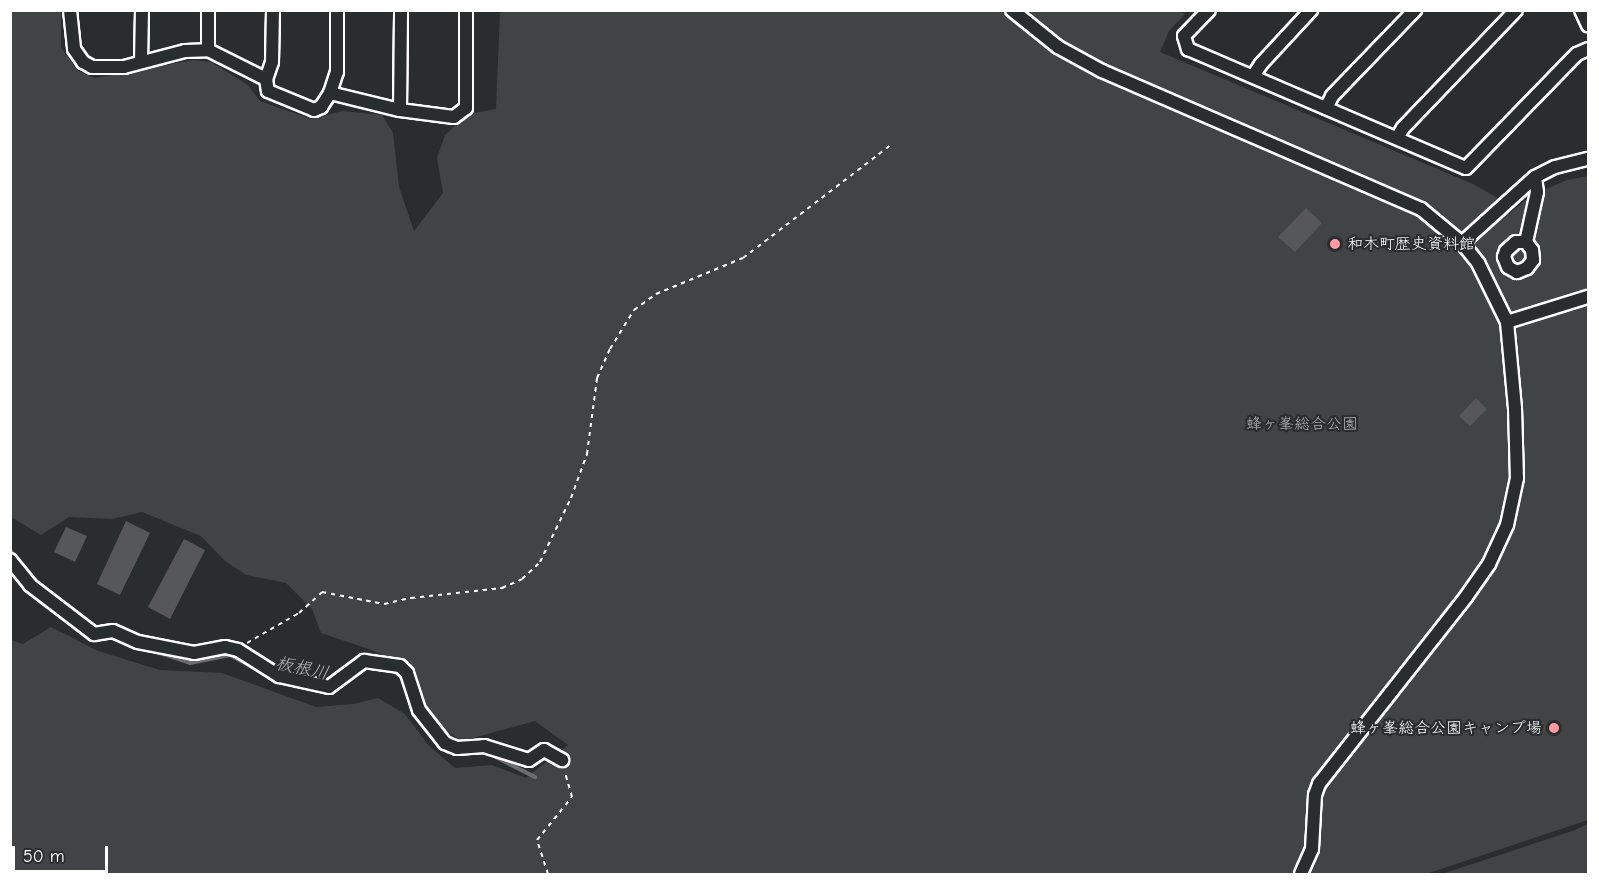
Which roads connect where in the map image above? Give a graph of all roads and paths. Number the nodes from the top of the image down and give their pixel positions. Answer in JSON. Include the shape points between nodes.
{"nodes":[{"id":1,"x":70,"y":10,"type":"edge"},
{"id":2,"x":142,"y":10,"type":"edge"},
{"id":3,"x":208,"y":10,"type":"edge"},
{"id":4,"x":273,"y":10,"type":"edge"},
{"id":5,"x":337,"y":10,"type":"edge"},
{"id":6,"x":401,"y":10,"type":"edge"},
{"id":7,"x":466,"y":10,"type":"edge"},
{"id":8,"x":1012,"y":10,"type":"edge"},
{"id":9,"x":1209,"y":10,"type":"edge"},
{"id":10,"x":1311,"y":10,"type":"edge"},
{"id":11,"x":1415,"y":10,"type":"edge"},
{"id":12,"x":1516,"y":10,"type":"edge"},
{"id":13,"x":1581,"y":10,"type":"edge"},
{"id":14,"x":1588,"y":25,"type":"edge"},
{"id":15,"x":208,"y":50,"type":"junction"},
{"id":16,"x":1588,"y":50,"type":"edge"},
{"id":17,"x":141,"y":62,"type":"junction"},
{"id":18,"x":1253,"y":76,"type":"junction"},
{"id":19,"x":266,"y":79,"type":"junction"},
{"id":20,"x":330,"y":93,"type":"junction"},
{"id":21,"x":1326,"y":108,"type":"junction"},
{"id":22,"x":400,"y":110,"type":"junction"},
{"id":23,"x":1397,"y":138,"type":"junction"},
{"id":24,"x":891,"y":145,"type":"dead end"},
{"id":25,"x":1588,"y":159,"type":"edge"},
{"id":26,"x":1535,"y":177,"type":"junction"},
{"id":27,"x":1526,"y":242,"type":"dead end"},
{"id":28,"x":1462,"y":243,"type":"junction"},
{"id":29,"x":1588,"y":297,"type":"edge"},
{"id":30,"x":1507,"y":322,"type":"junction"},
{"id":31,"x":10,"y":560,"type":"edge"},
{"id":32,"x":238,"y":650,"type":"junction"},
{"id":33,"x":562,"y":760,"type":"joint"},
{"id":34,"x":548,"y":874,"type":"edge"},
{"id":35,"x":1301,"y":874,"type":"edge"}],
"edges":[{"from":1,"to":17,"type":"street","via":[[74,49],[83,62],[92,67],[124,67]]},
{"from":2,"to":17,"type":"street"},
{"from":3,"to":15,"type":"street"},
{"from":4,"to":19,"type":"street","via":[[272,62]]},
{"from":5,"to":20,"type":"street","via":[[337,72]]},
{"from":6,"to":22,"type":"street"},
{"from":7,"to":22,"type":"street","via":[[466,108],[454,117]]},
{"from":8,"to":28,"type":"street","via":[[1058,47],[1094,66],[1421,208]]},
{"from":9,"to":18,"type":"street","via":[[1184,36],[1188,49]]},
{"from":10,"to":18,"type":"street"},
{"from":11,"to":21,"type":"street","via":[[1332,96]]},
{"from":12,"to":23,"type":"street"},
{"from":13,"to":14,"type":"street"},
{"from":15,"to":17,"type":"street","via":[[185,51]]},
{"from":15,"to":19,"type":"street"},
{"from":16,"to":23,"type":"street","via":[[1577,54],[1466,168]]},
{"from":18,"to":21,"type":"street"},
{"from":19,"to":20,"type":"street","via":[[267,91],[314,110],[321,107]]},
{"from":20,"to":22,"type":"street"},
{"from":21,"to":23,"type":"street"},
{"from":24,"to":32,"type":"path","via":[[743,258],[656,294],[634,310],[597,378],[588,454],[571,498],[540,562],[522,579],[502,588],[384,604],[322,592],[299,613],[265,630]]},
{"from":25,"to":26,"type":"street","via":[[1555,167]]},
{"from":26,"to":27,"type":"street","via":[[1537,192]]},
{"from":26,"to":28,"type":"street"},
{"from":28,"to":30,"type":"street","via":[[1478,263]]},
{"from":29,"to":30,"type":"street"},
{"from":30,"to":35,"type":"street","via":[[1517,478],[1507,525],[1489,564],[1466,597],[1319,784],[1312,849]]},
{"from":31,"to":32,"type":"street","via":[[30,585],[94,634],[113,631],[138,642],[194,653],[225,647]]},
{"from":32,"to":33,"type":"street","via":[[279,676],[329,687],[364,661],[400,666],[407,673],[419,710],[445,743],[457,748],[484,746],[529,760],[544,750]]},
{"from":33,"to":34,"type":"path","via":[[572,797],[537,840]]}]}
